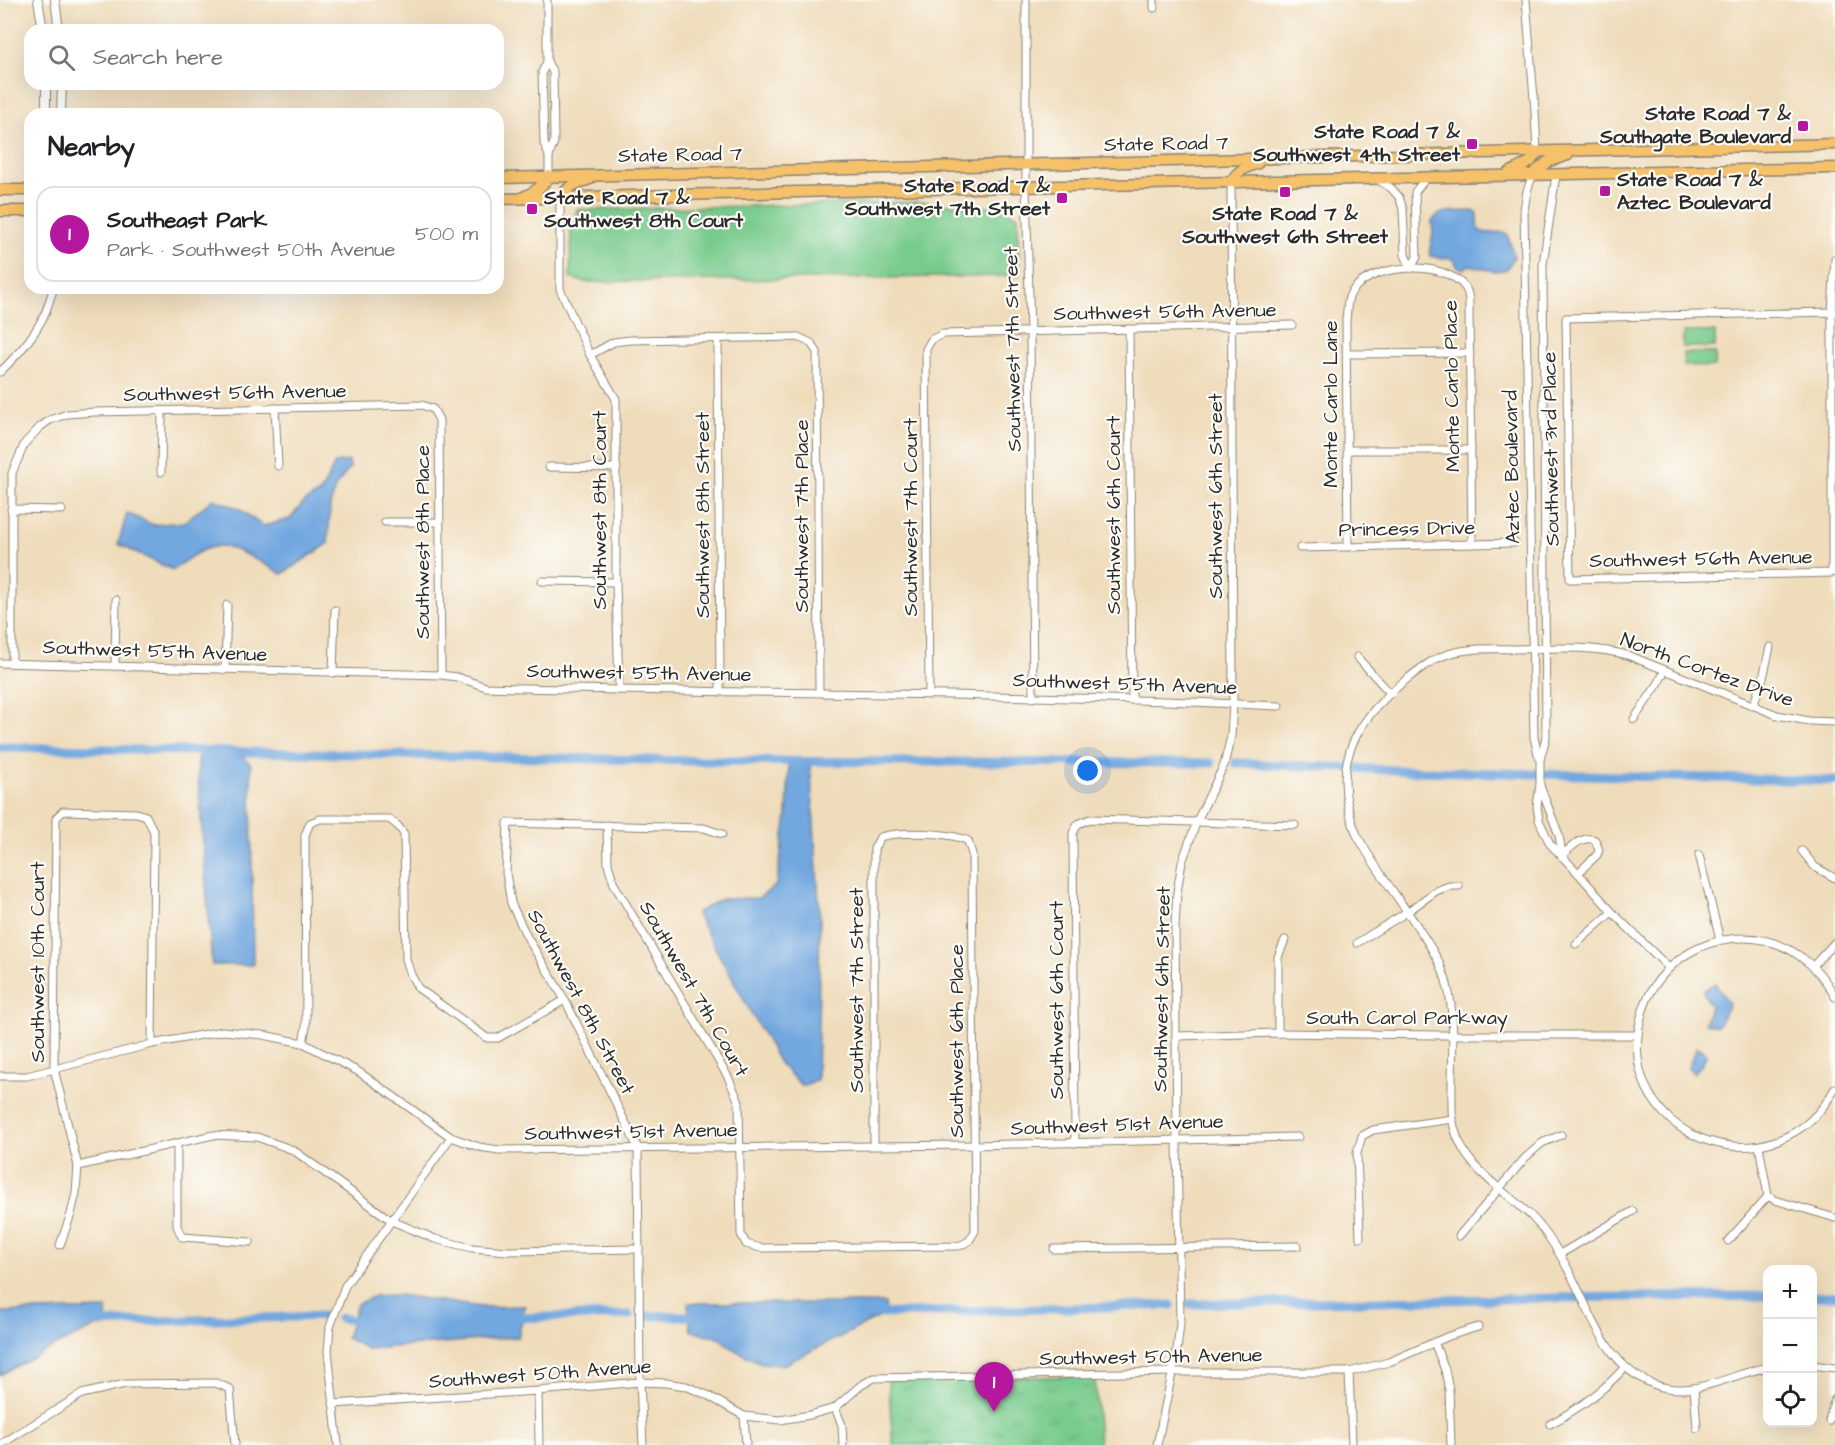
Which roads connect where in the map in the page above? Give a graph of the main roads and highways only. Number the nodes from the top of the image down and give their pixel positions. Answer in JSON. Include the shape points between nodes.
{"nodes":[{"id":1,"x":1835,"y":144,"type":"edge"},
{"id":2,"x":1580,"y":152,"type":"junction"},
{"id":3,"x":1537,"y":153,"type":"junction"},
{"id":4,"x":1267,"y":159,"type":"junction"},
{"id":5,"x":1835,"y":168,"type":"edge"},
{"id":6,"x":1533,"y":174,"type":"junction"},
{"id":7,"x":602,"y":175,"type":"junction"},
{"id":8,"x":549,"y":176,"type":"junction"},
{"id":9,"x":1500,"y":176,"type":"junction"},
{"id":10,"x":504,"y":178,"type":"edge"},
{"id":11,"x":1231,"y":182,"type":"junction"},
{"id":12,"x":0,"y":190,"type":"edge"},
{"id":13,"x":24,"y":190,"type":"edge"},
{"id":14,"x":560,"y":198,"type":"junction"},
{"id":15,"x":520,"y":199,"type":"junction"},
{"id":16,"x":504,"y":200,"type":"edge"},
{"id":17,"x":24,"y":210,"type":"edge"},
{"id":18,"x":0,"y":211,"type":"edge"}],
"edges":[{"from":1,"to":2,"type":"main road","name":"State Road 7"},
{"from":2,"to":3,"type":"main road","name":"State Road 7"},
{"from":2,"to":6,"type":"main road","via":[[1549,161]]},
{"from":3,"to":4,"type":"main road","name":"State Road 7"},
{"from":3,"to":9,"type":"main road","via":[[1530,162]]},
{"from":4,"to":7,"type":"main road","name":"State Road 7"},
{"from":4,"to":11,"type":"main road","via":[[1241,169]]},
{"from":5,"to":6,"type":"main road","name":"State Road 7"},
{"from":6,"to":9,"type":"main road","name":"State Road 7"},
{"from":7,"to":8,"type":"main road","name":"State Road 7"},
{"from":7,"to":14,"type":"main road","via":[[572,184]]},
{"from":8,"to":10,"type":"main road","name":"State Road 7"},
{"from":8,"to":15,"type":"main road","via":[[536,192]]},
{"from":9,"to":11,"type":"main road","name":"State Road 7"},
{"from":11,"to":14,"type":"main road","name":"State Road 7"},
{"from":12,"to":13,"type":"main road"},
{"from":14,"to":15,"type":"main road","name":"State Road 7"},
{"from":15,"to":16,"type":"main road","name":"State Road 7"},
{"from":17,"to":18,"type":"main road"}]}
